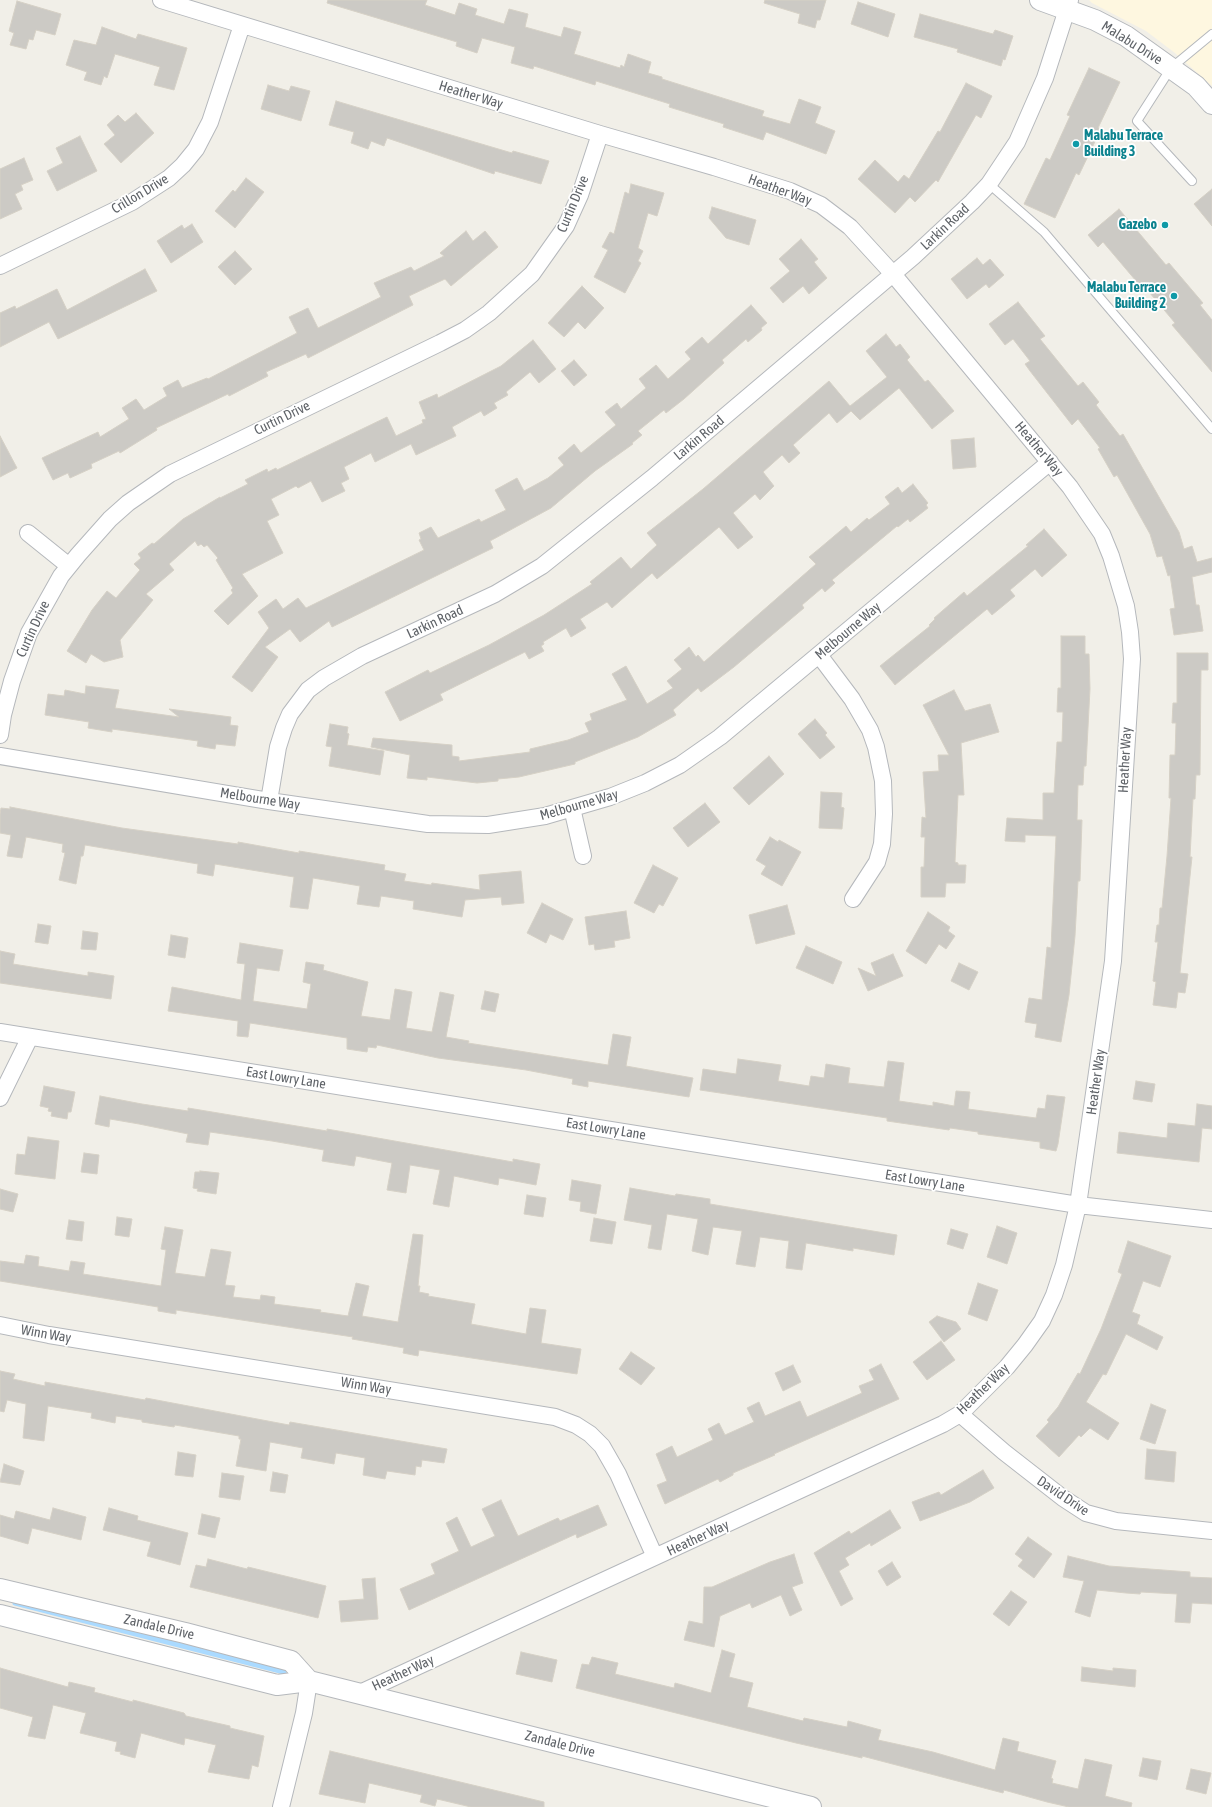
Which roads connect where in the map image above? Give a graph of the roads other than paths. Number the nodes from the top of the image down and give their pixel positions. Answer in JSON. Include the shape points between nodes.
{"nodes":[{"id":1,"x":161,"y":0,"type":"edge"},
{"id":2,"x":1040,"y":0,"type":"edge"},
{"id":3,"x":1068,"y":4,"type":"edge"},
{"id":4,"x":242,"y":25,"type":"junction"},
{"id":5,"x":1212,"y":34,"type":"edge"},
{"id":6,"x":1171,"y":68,"type":"junction"},
{"id":7,"x":1212,"y":104,"type":"edge"},
{"id":8,"x":600,"y":134,"type":"junction"},
{"id":9,"x":1192,"y":180,"type":"dead end"},
{"id":10,"x":989,"y":184,"type":"junction"},
{"id":11,"x":0,"y":266,"type":"edge"},
{"id":12,"x":893,"y":274,"type":"junction"},
{"id":13,"x":1212,"y":429,"type":"edge"},
{"id":14,"x":1050,"y":462,"type":"junction"},
{"id":15,"x":28,"y":534,"type":"dead end"},
{"id":16,"x":69,"y":566,"type":"junction"},
{"id":17,"x":818,"y":655,"type":"junction"},
{"id":18,"x":0,"y":735,"type":"edge"},
{"id":19,"x":0,"y":756,"type":"edge"},
{"id":20,"x":269,"y":801,"type":"junction"},
{"id":21,"x":572,"y":808,"type":"junction"},
{"id":22,"x":583,"y":856,"type":"dead end"},
{"id":23,"x":853,"y":899,"type":"dead end"},
{"id":24,"x":0,"y":1032,"type":"edge"},
{"id":25,"x":30,"y":1037,"type":"junction"},
{"id":26,"x":0,"y":1098,"type":"edge"},
{"id":27,"x":1078,"y":1205,"type":"junction"},
{"id":28,"x":1212,"y":1220,"type":"edge"},
{"id":29,"x":0,"y":1325,"type":"edge"},
{"id":30,"x":960,"y":1414,"type":"junction"},
{"id":31,"x":1212,"y":1531,"type":"edge"},
{"id":32,"x":655,"y":1557,"type":"junction"},
{"id":33,"x":0,"y":1589,"type":"edge"},
{"id":34,"x":0,"y":1615,"type":"edge"},
{"id":35,"x":309,"y":1681,"type":"junction"},
{"id":36,"x":360,"y":1693,"type":"junction"},
{"id":37,"x":281,"y":1807,"type":"edge"},
{"id":38,"x":812,"y":1807,"type":"edge"}],
"edges":[{"from":1,"to":4,"type":"street","name":"Heather Way"},
{"from":2,"to":3,"type":"street","name":"Malabu Drive"},
{"from":3,"to":6,"type":"street","name":"Malabu Drive","via":[[1126,36]]},
{"from":3,"to":10,"type":"street","name":"Larkin Road","via":[[1035,104],[1010,154]]},
{"from":4,"to":8,"type":"street","name":"Heather Way"},
{"from":4,"to":11,"type":"street","name":"Crillon Drive","via":[[210,122],[196,149],[183,165],[169,178],[132,202]]},
{"from":5,"to":6,"type":"lane"},
{"from":6,"to":7,"type":"street","name":"Malabu Drive","via":[[1196,86]]},
{"from":6,"to":9,"type":"lane","via":[[1137,121]]},
{"from":8,"to":12,"type":"street","name":"Heather Way","via":[[714,166],[808,198],[850,227]]},
{"from":8,"to":16,"type":"street","name":"Curtin Drive","via":[[580,195],[566,226],[532,274],[489,313],[440,343],[170,474],[110,519]]},
{"from":10,"to":12,"type":"street","name":"Larkin Road"},
{"from":10,"to":13,"type":"lane","via":[[1044,232]]},
{"from":12,"to":14,"type":"street","name":"Heather Way"},
{"from":12,"to":20,"type":"street","name":"Larkin Road","via":[[652,478],[542,566],[495,594],[362,656],[308,690],[290,714],[284,728],[278,747]]},
{"from":14,"to":17,"type":"street","name":"Melbourne Way"},
{"from":14,"to":27,"type":"street","name":"Heather Way","via":[[1102,534],[1126,606],[1132,659],[1113,961]]},
{"from":15,"to":16,"type":"street"},
{"from":16,"to":18,"type":"street","name":"Curtin Drive","via":[[50,593],[29,634],[12,681]]},
{"from":17,"to":21,"type":"street","name":"Melbourne Way","via":[[720,737],[680,765],[610,798]]},
{"from":17,"to":23,"type":"street","via":[[852,698],[870,730],[883,781],[884,814],[878,862]]},
{"from":19,"to":20,"type":"street","name":"Melbourne Way"},
{"from":20,"to":21,"type":"street","name":"Melbourne Way","via":[[428,824],[458,825],[515,822]]},
{"from":21,"to":22,"type":"street"},
{"from":24,"to":25,"type":"street","name":"East Lowry Lane"},
{"from":25,"to":26,"type":"street"},
{"from":25,"to":27,"type":"street","name":"East Lowry Lane"},
{"from":27,"to":28,"type":"street","name":"East Lowry Lane"},
{"from":27,"to":30,"type":"street","name":"Heather Way","via":[[1064,1265],[1042,1321],[1006,1367]]},
{"from":29,"to":32,"type":"street","name":"Winn Way","via":[[555,1417],[576,1424],[602,1446],[618,1474]]},
{"from":30,"to":31,"type":"street","name":"David Drive","via":[[1004,1452],[1086,1513],[1116,1522]]},
{"from":30,"to":32,"type":"street","name":"Heather Way"},
{"from":32,"to":36,"type":"street","name":"Heather Way"},
{"from":33,"to":35,"type":"street","name":"Zandale Drive","via":[[291,1661]]},
{"from":34,"to":35,"type":"street","name":"Zandale Drive","via":[[277,1685]]},
{"from":35,"to":36,"type":"street","name":"Zandale Drive"},
{"from":35,"to":37,"type":"street"},
{"from":36,"to":38,"type":"street","name":"Zandale Drive"}]}
